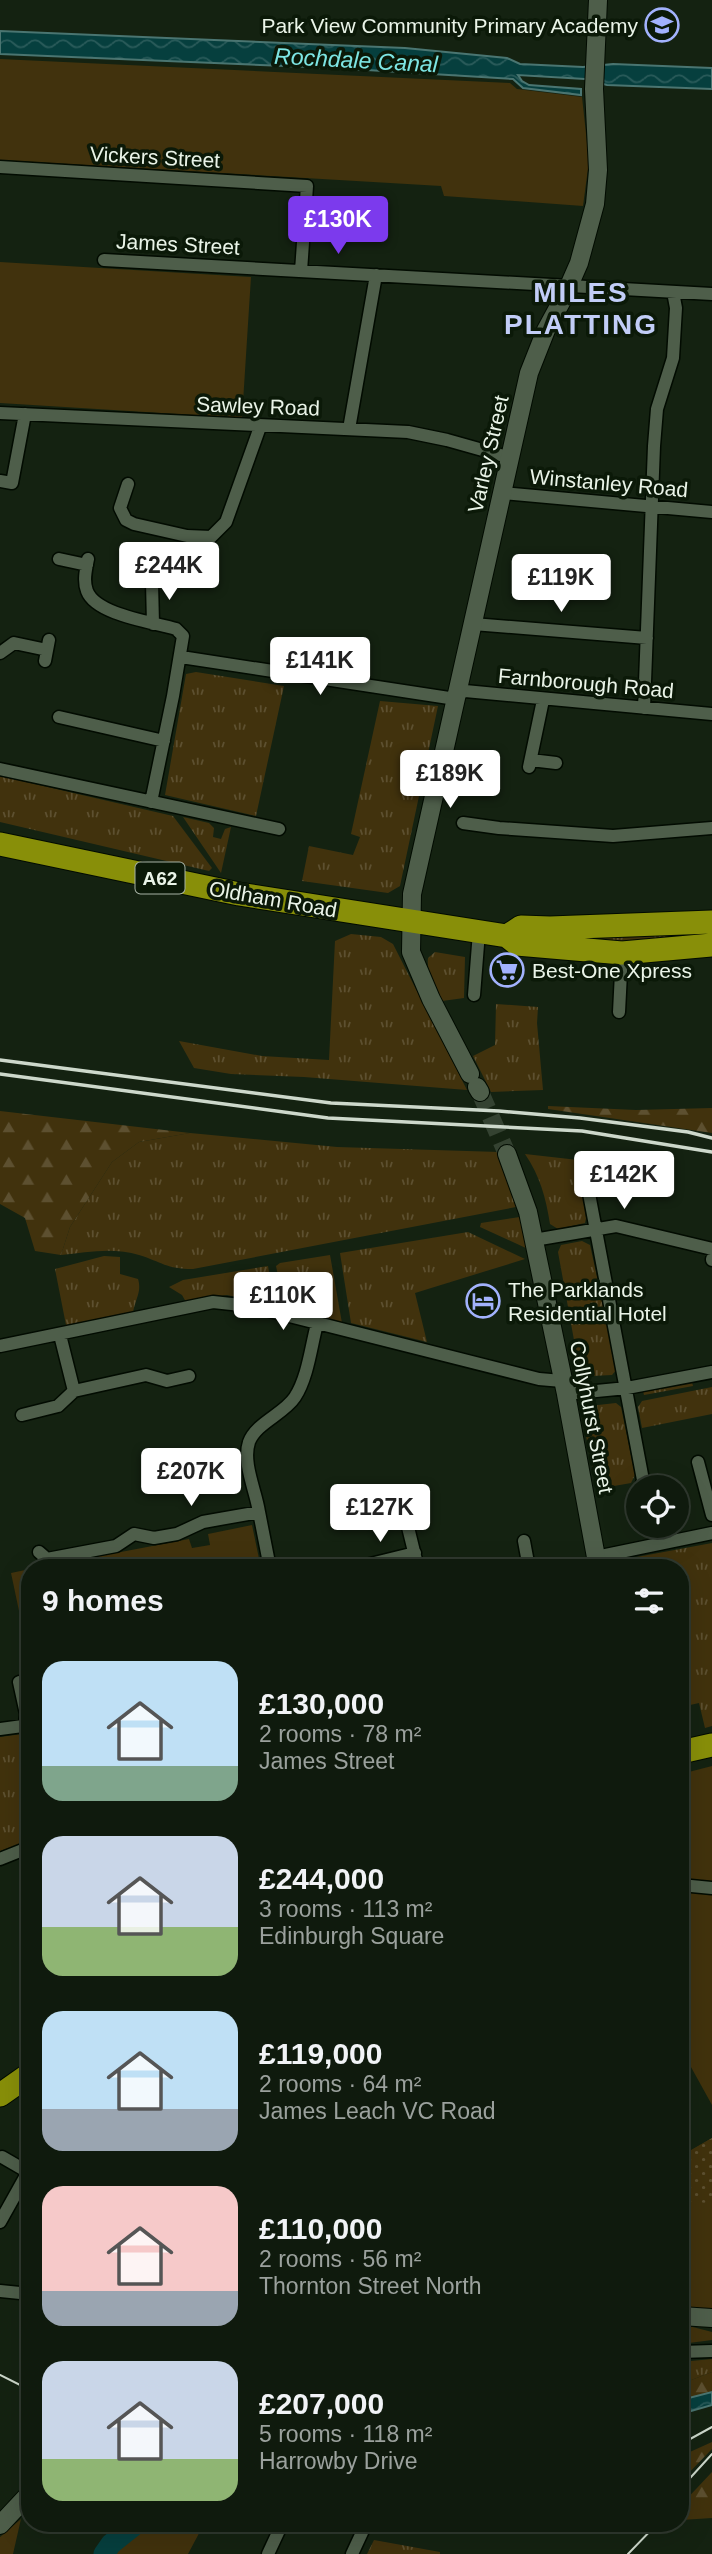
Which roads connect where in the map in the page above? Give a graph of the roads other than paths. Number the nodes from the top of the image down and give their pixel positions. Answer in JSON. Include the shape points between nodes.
{"nodes":[{"id":1,"x":598,"y":0,"type":"edge"},
{"id":2,"x":0,"y":167,"type":"edge"},
{"id":3,"x":104,"y":260,"type":"dead end"},
{"id":4,"x":301,"y":271,"type":"junction"},
{"id":5,"x":376,"y":275,"type":"junction"},
{"id":6,"x":570,"y":285,"type":"junction"},
{"id":7,"x":673,"y":292,"type":"junction"},
{"id":8,"x":712,"y":295,"type":"edge"},
{"id":9,"x":0,"y":413,"type":"edge"},
{"id":10,"x":25,"y":414,"type":"junction"},
{"id":11,"x":260,"y":427,"type":"junction"},
{"id":12,"x":349,"y":429,"type":"junction"},
{"id":13,"x":511,"y":458,"type":"junction"},
{"id":14,"x":6,"y":482,"type":"edge"},
{"id":15,"x":128,"y":484,"type":"dead end"},
{"id":16,"x":503,"y":493,"type":"junction"},
{"id":17,"x":650,"y":507,"type":"junction"},
{"id":18,"x":712,"y":512,"type":"edge"},
{"id":19,"x":59,"y":559,"type":"dead end"},
{"id":20,"x":152,"y":582,"type":"dead end"},
{"id":21,"x":153,"y":624,"type":"junction"},
{"id":22,"x":473,"y":624,"type":"junction"},
{"id":23,"x":647,"y":638,"type":"junction"},
{"id":24,"x":47,"y":650,"type":"dead end"},
{"id":25,"x":0,"y":653,"type":"edge"},
{"id":26,"x":181,"y":657,"type":"junction"},
{"id":27,"x":457,"y":695,"type":"junction"},
{"id":28,"x":543,"y":700,"type":"junction"},
{"id":29,"x":644,"y":708,"type":"junction"},
{"id":30,"x":712,"y":714,"type":"edge"},
{"id":31,"x":60,"y":717,"type":"dead end"},
{"id":32,"x":163,"y":741,"type":"junction"},
{"id":33,"x":556,"y":762,"type":"dead end"},
{"id":34,"x":0,"y":769,"type":"edge"},
{"id":35,"x":151,"y":802,"type":"junction"},
{"id":36,"x":463,"y":823,"type":"dead end"},
{"id":37,"x":712,"y":828,"type":"edge"},
{"id":38,"x":279,"y":830,"type":"dead end"},
{"id":39,"x":0,"y":844,"type":"edge"},
{"id":40,"x":412,"y":922,"type":"junction"},
{"id":41,"x":712,"y":922,"type":"edge"},
{"id":42,"x":479,"y":932,"type":"junction"},
{"id":43,"x":507,"y":936,"type":"junction"},
{"id":44,"x":712,"y":945,"type":"edge"},
{"id":45,"x":622,"y":953,"type":"junction"},
{"id":46,"x":474,"y":995,"type":"dead end"},
{"id":47,"x":619,"y":1012,"type":"dead end"},
{"id":48,"x":476,"y":1084,"type":"tunnel mouth"},
{"id":49,"x":507,"y":1154,"type":"tunnel mouth"},
{"id":50,"x":583,"y":1167,"type":"dead end"},
{"id":51,"x":595,"y":1229,"type":"junction"},
{"id":52,"x":534,"y":1240,"type":"junction"},
{"id":53,"x":712,"y":1249,"type":"edge"},
{"id":54,"x":317,"y":1324,"type":"junction"},
{"id":55,"x":60,"y":1335,"type":"junction"},
{"id":56,"x":0,"y":1346,"type":"edge"},
{"id":57,"x":712,"y":1372,"type":"edge"},
{"id":58,"x":189,"y":1376,"type":"dead end"},
{"id":59,"x":564,"y":1388,"type":"junction"},
{"id":60,"x":627,"y":1388,"type":"junction"},
{"id":61,"x":74,"y":1391,"type":"junction"},
{"id":62,"x":22,"y":1415,"type":"dead end"},
{"id":63,"x":698,"y":1462,"type":"dead end"},
{"id":64,"x":642,"y":1475,"type":"edge"},
{"id":65,"x":259,"y":1512,"type":"junction"},
{"id":66,"x":405,"y":1515,"type":"dead end"},
{"id":67,"x":712,"y":1515,"type":"edge"},
{"id":68,"x":712,"y":1533,"type":"edge"},
{"id":69,"x":524,"y":1541,"type":"dead end"},
{"id":70,"x":39,"y":1552,"type":"dead end"},
{"id":71,"x":415,"y":1553,"type":"junction"},
{"id":72,"x":269,"y":1559,"type":"edge"},
{"id":73,"x":391,"y":1559,"type":"edge"},
{"id":74,"x":416,"y":1559,"type":"edge"},
{"id":75,"x":528,"y":1559,"type":"edge"},
{"id":76,"x":596,"y":1559,"type":"edge"},
{"id":77,"x":612,"y":1559,"type":"edge"},
{"id":78,"x":19,"y":1682,"type":"dead end"},
{"id":79,"x":21,"y":1691,"type":"edge"},
{"id":80,"x":21,"y":1725,"type":"edge"},
{"id":81,"x":0,"y":1729,"type":"edge"},
{"id":82,"x":712,"y":1745,"type":"edge"},
{"id":83,"x":689,"y":1750,"type":"edge"},
{"id":84,"x":21,"y":1851,"type":"edge"},
{"id":85,"x":0,"y":1859,"type":"edge"},
{"id":86,"x":689,"y":1886,"type":"edge"},
{"id":87,"x":712,"y":1888,"type":"edge"},
{"id":88,"x":21,"y":2080,"type":"edge"},
{"id":89,"x":0,"y":2095,"type":"edge"},
{"id":90,"x":2,"y":2157,"type":"edge"},
{"id":91,"x":21,"y":2168,"type":"edge"},
{"id":92,"x":21,"y":2187,"type":"edge"},
{"id":93,"x":0,"y":2222,"type":"edge"},
{"id":94,"x":0,"y":2291,"type":"edge"},
{"id":95,"x":21,"y":2293,"type":"edge"},
{"id":96,"x":689,"y":2317,"type":"edge"},
{"id":97,"x":712,"y":2318,"type":"edge"},
{"id":98,"x":712,"y":2351,"type":"edge"},
{"id":99,"x":689,"y":2352,"type":"edge"},
{"id":100,"x":21,"y":2501,"type":"edge"},
{"id":101,"x":3,"y":2517,"type":"edge"},
{"id":102,"x":278,"y":2532,"type":"edge"},
{"id":103,"x":362,"y":2532,"type":"edge"},
{"id":104,"x":268,"y":2554,"type":"edge"},
{"id":105,"x":352,"y":2554,"type":"edge"}],
"edges":[{"from":1,"to":6,"type":"street","name":"Varley Street","via":[[594,89],[597,187],[590,228]]},
{"from":2,"to":4,"type":"street","name":"Vickers Street","via":[[307,186]]},
{"from":3,"to":4,"type":"street","name":"James Street"},
{"from":4,"to":5,"type":"street","name":"James Street"},
{"from":5,"to":6,"type":"street","name":"James Street"},
{"from":5,"to":12,"type":"street"},
{"from":6,"to":7,"type":"street","name":"James Street"},
{"from":6,"to":13,"type":"street","name":"Varley Street","via":[[533,360]]},
{"from":7,"to":8,"type":"street","name":"James Street"},
{"from":7,"to":17,"type":"street","via":[[673,358],[657,409]]},
{"from":9,"to":10,"type":"street","name":"Sawley Road"},
{"from":10,"to":11,"type":"street","name":"Sawley Road"},
{"from":10,"to":14,"type":"street"},
{"from":11,"to":12,"type":"street","name":"Sawley Road"},
{"from":11,"to":15,"type":"street","via":[[226,522],[211,537],[187,536],[126,520],[120,508]]},
{"from":12,"to":13,"type":"street","name":"Sawley Road","via":[[431,436]]},
{"from":13,"to":16,"type":"street","name":"Varley Street"},
{"from":16,"to":17,"type":"street","name":"Winstanley Road"},
{"from":16,"to":22,"type":"street","name":"Varley Street"},
{"from":17,"to":18,"type":"street","name":"Winstanley Road"},
{"from":17,"to":23,"type":"street"},
{"from":19,"to":21,"type":"street","via":[[88,562],[86,589],[100,606]]},
{"from":20,"to":21,"type":"street"},
{"from":21,"to":26,"type":"street","via":[[181,633]]},
{"from":22,"to":23,"type":"street"},
{"from":22,"to":27,"type":"street","name":"Varley Street"},
{"from":23,"to":29,"type":"street"},
{"from":24,"to":25,"type":"street","via":[[13,643]]},
{"from":26,"to":27,"type":"street","name":"Farnborough Road","via":[[368,687],[449,698]]},
{"from":26,"to":32,"type":"street"},
{"from":27,"to":28,"type":"street","name":"Farnborough Road","via":[[465,691]]},
{"from":27,"to":40,"type":"street","name":"Varley Street","via":[[411,894]]},
{"from":28,"to":29,"type":"street","name":"Farnborough Road"},
{"from":28,"to":33,"type":"street","via":[[530,763]]},
{"from":29,"to":30,"type":"street","name":"Farnborough Road"},
{"from":31,"to":32,"type":"street"},
{"from":32,"to":35,"type":"street"},
{"from":34,"to":35,"type":"street"},
{"from":35,"to":38,"type":"street"},
{"from":36,"to":37,"type":"street","via":[[612,836]]},
{"from":39,"to":40,"type":"highway","name":"Oldham Road","number":"A62","via":[[239,894]]},
{"from":40,"to":42,"type":"highway","name":"Oldham Road","number":"A62"},
{"from":40,"to":48,"type":"street","via":[[413,960]]},
{"from":41,"to":43,"type":"highway","name":"Oldham Road","number":"A62","via":[[521,927]]},
{"from":42,"to":43,"type":"highway","name":"Oldham Road","number":"A62"},
{"from":42,"to":46,"type":"street"},
{"from":43,"to":45,"type":"highway","name":"Oldham Road","number":"A62","via":[[517,944]]},
{"from":44,"to":45,"type":"highway","name":"Oldham Road","number":"A62"},
{"from":45,"to":47,"type":"street"},
{"from":49,"to":52,"type":"street","name":"Collyhurst Street"},
{"from":50,"to":51,"type":"street"},
{"from":51,"to":52,"type":"street"},
{"from":51,"to":53,"type":"street","via":[[616,1226]]},
{"from":51,"to":60,"type":"street"},
{"from":52,"to":59,"type":"street","name":"Collyhurst Street"},
{"from":54,"to":55,"type":"street","via":[[250,1306],[213,1303]]},
{"from":54,"to":59,"type":"street"},
{"from":54,"to":65,"type":"street","via":[[295,1397],[250,1441],[249,1465]]},
{"from":55,"to":56,"type":"street"},
{"from":55,"to":61,"type":"street"},
{"from":57,"to":60,"type":"street"},
{"from":58,"to":61,"type":"street","via":[[167,1381],[146,1375]]},
{"from":59,"to":60,"type":"street"},
{"from":59,"to":76,"type":"street","name":"Collyhurst Street"},
{"from":60,"to":64,"type":"street"},
{"from":61,"to":62,"type":"street","via":[[58,1406]]},
{"from":63,"to":67,"type":"street"},
{"from":65,"to":70,"type":"street","via":[[197,1524],[177,1534],[154,1538],[134,1534],[116,1546],[78,1555],[47,1559]]},
{"from":65,"to":72,"type":"street"},
{"from":66,"to":71,"type":"street"},
{"from":68,"to":77,"type":"street"},
{"from":69,"to":75,"type":"street"},
{"from":71,"to":73,"type":"street"},
{"from":71,"to":74,"type":"street"},
{"from":78,"to":79,"type":"street"},
{"from":80,"to":81,"type":"street"},
{"from":82,"to":83,"type":"highway"},
{"from":84,"to":85,"type":"street"},
{"from":86,"to":87,"type":"street"},
{"from":88,"to":89,"type":"highway"},
{"from":90,"to":91,"type":"street"},
{"from":92,"to":93,"type":"street"},
{"from":94,"to":95,"type":"street"},
{"from":96,"to":97,"type":"street"},
{"from":98,"to":99,"type":"street"},
{"from":100,"to":101,"type":"street"},
{"from":102,"to":104,"type":"street"},
{"from":103,"to":105,"type":"street"}]}
